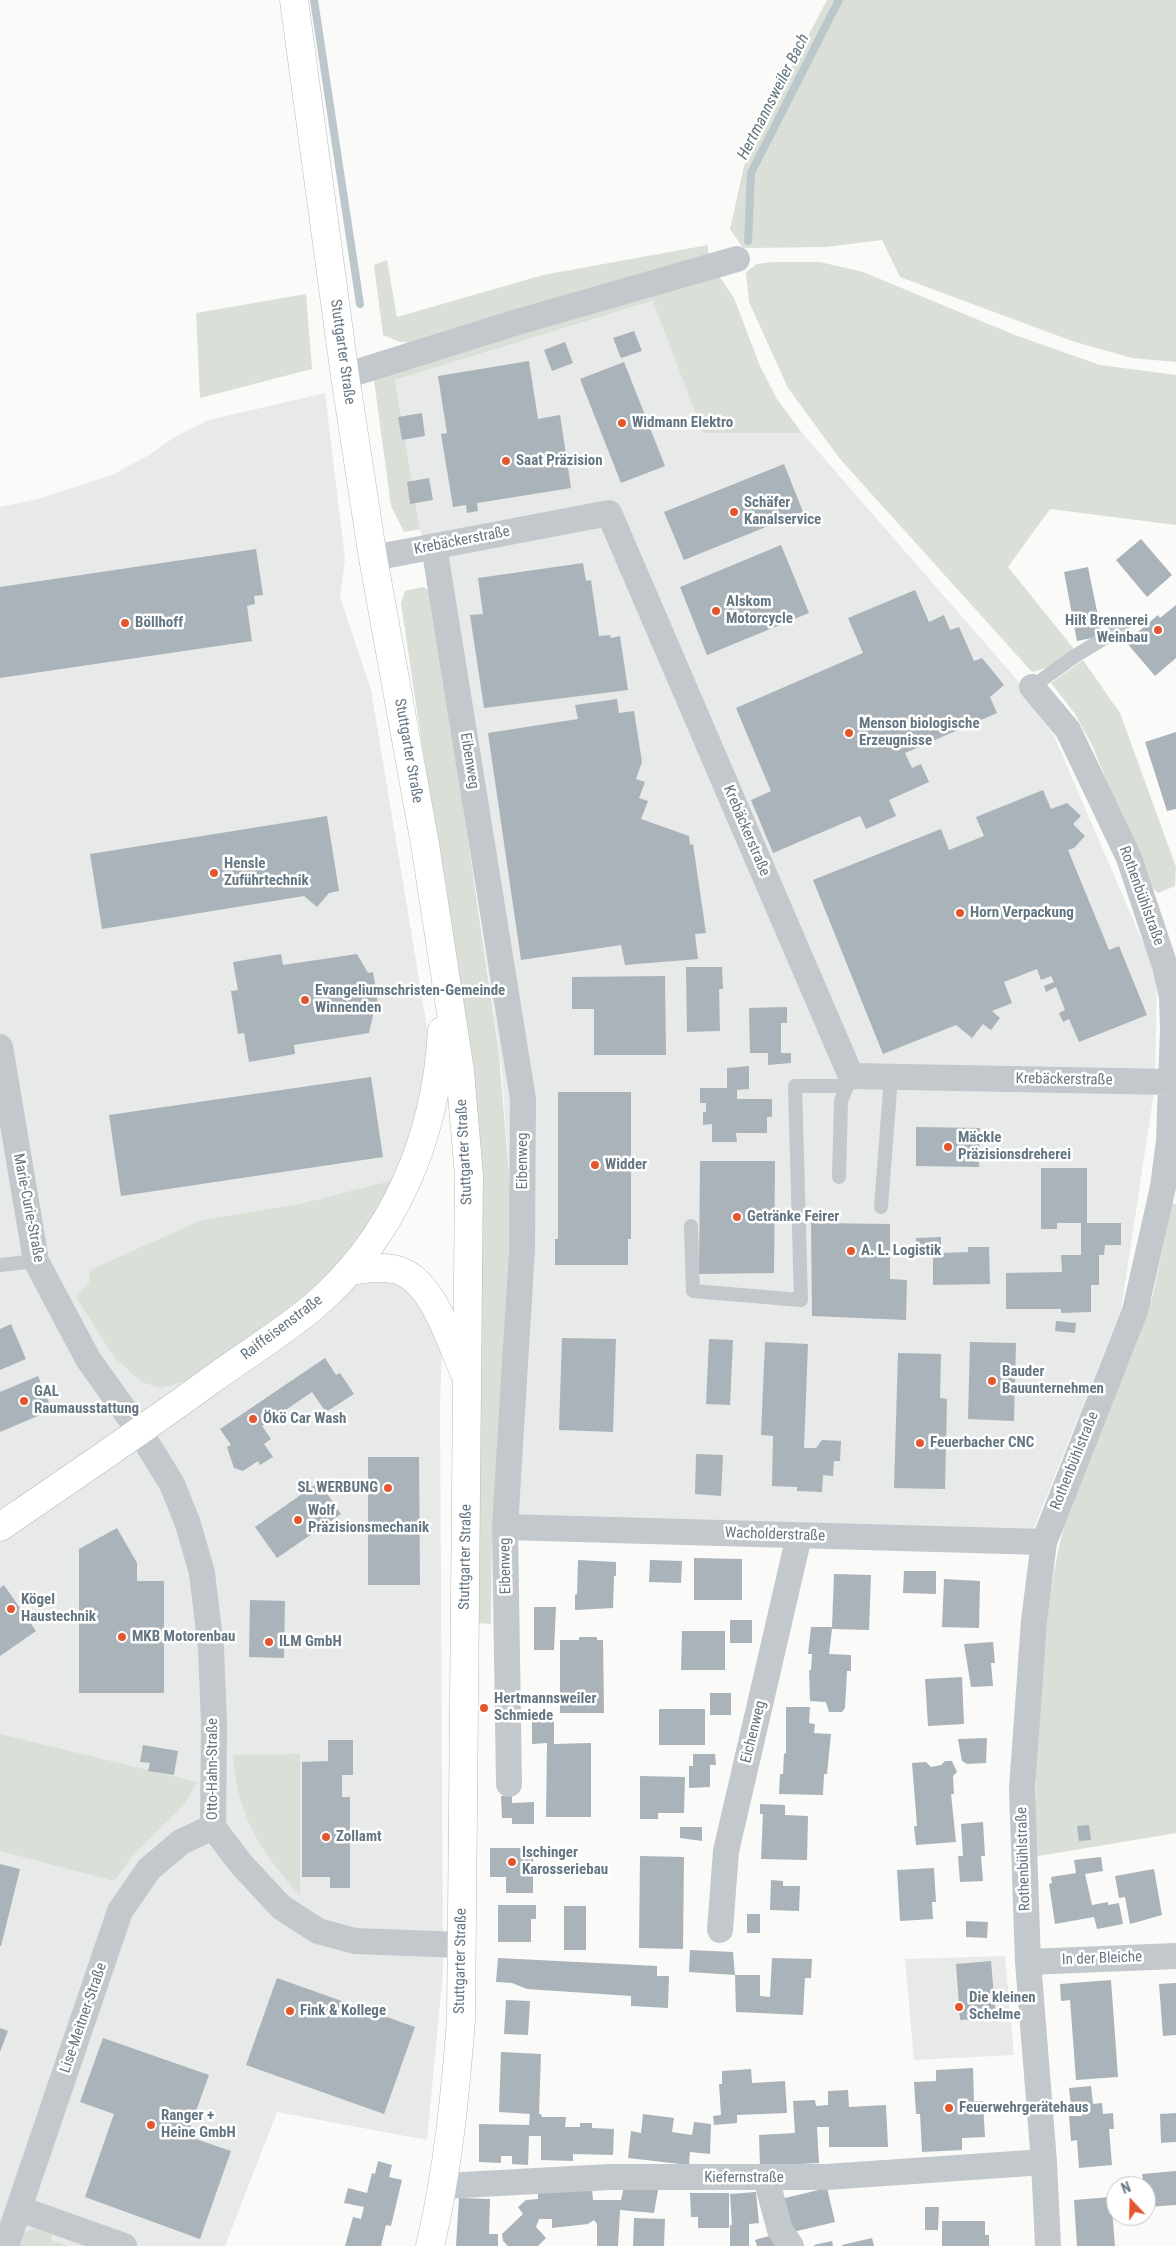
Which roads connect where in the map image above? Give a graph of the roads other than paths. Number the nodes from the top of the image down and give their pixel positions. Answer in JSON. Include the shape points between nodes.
{"nodes":[{"id":1,"x":294,"y":0,"type":"edge"},
{"id":2,"x":737,"y":259,"type":"dead end"},
{"id":3,"x":345,"y":376,"type":"junction"},
{"id":4,"x":434,"y":546,"type":"junction"},
{"id":5,"x":373,"y":558,"type":"junction"},
{"id":6,"x":1123,"y":627,"type":"dead end"},
{"id":7,"x":1032,"y":687,"type":"joint"},
{"id":8,"x":444,"y":977,"type":"junction"},
{"id":9,"x":0,"y":1048,"type":"edge"},
{"id":10,"x":892,"y":1077,"type":"junction"},
{"id":11,"x":849,"y":1081,"type":"junction"},
{"id":12,"x":1171,"y":1082,"type":"junction"},
{"id":13,"x":839,"y":1177,"type":"dead end"},
{"id":14,"x":881,"y":1207,"type":"dead end"},
{"id":15,"x":692,"y":1226,"type":"dead end"},
{"id":16,"x":36,"y":1261,"type":"junction"},
{"id":17,"x":0,"y":1265,"type":"edge"},
{"id":18,"x":350,"y":1271,"type":"junction"},
{"id":19,"x":468,"y":1380,"type":"junction"},
{"id":20,"x":140,"y":1432,"type":"junction"},
{"id":21,"x":0,"y":1527,"type":"edge"},
{"id":22,"x":506,"y":1527,"type":"junction"},
{"id":23,"x":799,"y":1536,"type":"junction"},
{"id":24,"x":1044,"y":1542,"type":"junction"},
{"id":25,"x":509,"y":1784,"type":"dead end"},
{"id":26,"x":213,"y":1827,"type":"junction"},
{"id":27,"x":720,"y":1930,"type":"dead end"},
{"id":28,"x":462,"y":1945,"type":"junction"},
{"id":29,"x":1176,"y":1956,"type":"edge"},
{"id":30,"x":1028,"y":1962,"type":"junction"},
{"id":31,"x":1044,"y":2162,"type":"junction"},
{"id":32,"x":766,"y":2178,"type":"junction"},
{"id":33,"x":444,"y":2186,"type":"junction"},
{"id":34,"x":20,"y":2209,"type":"junction"},
{"id":35,"x":6,"y":2246,"type":"edge"},
{"id":36,"x":124,"y":2246,"type":"edge"},
{"id":37,"x":430,"y":2246,"type":"edge"},
{"id":38,"x":791,"y":2246,"type":"edge"},
{"id":39,"x":1048,"y":2246,"type":"edge"}],
"edges":[{"from":1,"to":3,"type":"main road","name":"Stuttgarter Straße"},
{"from":2,"to":3,"type":"street"},
{"from":3,"to":5,"type":"main road","name":"Stuttgarter Straße"},
{"from":4,"to":5,"type":"street","name":"Krebäckerstraße"},
{"from":4,"to":11,"type":"street","name":"Krebäckerstraße","via":[[609,513]]},
{"from":4,"to":22,"type":"street","name":"Eibenweg","via":[[523,1099],[522,1249]]},
{"from":5,"to":8,"type":"main road","name":"Stuttgarter Straße","via":[[425,844]]},
{"from":6,"to":7,"type":"lane"},
{"from":7,"to":12,"type":"street","name":"Rothenbühlstraße","via":[[1068,730],[1129,858],[1172,997]]},
{"from":8,"to":18,"type":"main road","name":"Raiffeisenstraße","via":[[440,1065],[426,1133],[410,1177],[391,1215]]},
{"from":8,"to":19,"type":"main road","name":"Stuttgarter Straße","via":[[460,1071],[469,1176]]},
{"from":9,"to":16,"type":"street","name":"Marie-Curie-Straße"},
{"from":10,"to":11,"type":"street","name":"Krebäckerstraße"},
{"from":10,"to":12,"type":"street","name":"Krebäckerstraße"},
{"from":10,"to":14,"type":"lane"},
{"from":11,"to":13,"type":"lane","via":[[841,1100]]},
{"from":11,"to":15,"type":"lane","via":[[795,1086],[801,1300],[693,1291]]},
{"from":12,"to":24,"type":"street","name":"Rothenbühlstraße","via":[[1163,1187],[1135,1311]]},
{"from":16,"to":17,"type":"lane"},
{"from":16,"to":20,"type":"street","name":"Marie-Curie-Straße","via":[[88,1359]]},
{"from":18,"to":19,"type":"main road","via":[[394,1269],[414,1279],[434,1302]]},
{"from":18,"to":20,"type":"main road","name":"Raiffeisenstraße","via":[[314,1307]]},
{"from":19,"to":28,"type":"main road","name":"Stuttgarter Straße"},
{"from":20,"to":21,"type":"main road","name":"Raiffeisenstraße"},
{"from":20,"to":26,"type":"street","name":"Otto-Hahn-Straße","via":[[172,1484],[202,1573],[212,1676]]},
{"from":22,"to":23,"type":"street","name":"Wacholderstraße"},
{"from":22,"to":25,"type":"street","name":"Eibenweg"},
{"from":23,"to":24,"type":"street","name":"Wacholderstraße"},
{"from":23,"to":27,"type":"street","name":"Eichenweg","via":[[726,1851]]},
{"from":24,"to":30,"type":"street","name":"Rothenbühlstraße","via":[[1034,1621],[1022,1788]]},
{"from":26,"to":28,"type":"street","name":"Otto-Hahn-Straße","via":[[241,1864],[281,1907],[318,1931],[355,1941]]},
{"from":26,"to":34,"type":"street","name":"Lise-Meitner-Straße","via":[[181,1842],[149,1869],[120,1911]]},
{"from":28,"to":33,"type":"main road","name":"Stuttgarter Straße","via":[[461,2020]]},
{"from":29,"to":30,"type":"street","name":"In der Bleiche"},
{"from":30,"to":31,"type":"street","name":"Rothenbühlstraße"},
{"from":31,"to":32,"type":"street","name":"Kiefernstraße","via":[[887,2174]]},
{"from":31,"to":39,"type":"street","name":"Rothenbühlstraße"},
{"from":32,"to":33,"type":"street","name":"Kiefernstraße","via":[[609,2177]]},
{"from":32,"to":38,"type":"street","via":[[780,2230]]},
{"from":33,"to":37,"type":"main road","name":"Stuttgarter Straße"},
{"from":34,"to":35,"type":"street","name":"Lise-Meitner-Straße"},
{"from":34,"to":36,"type":"street"}]}
